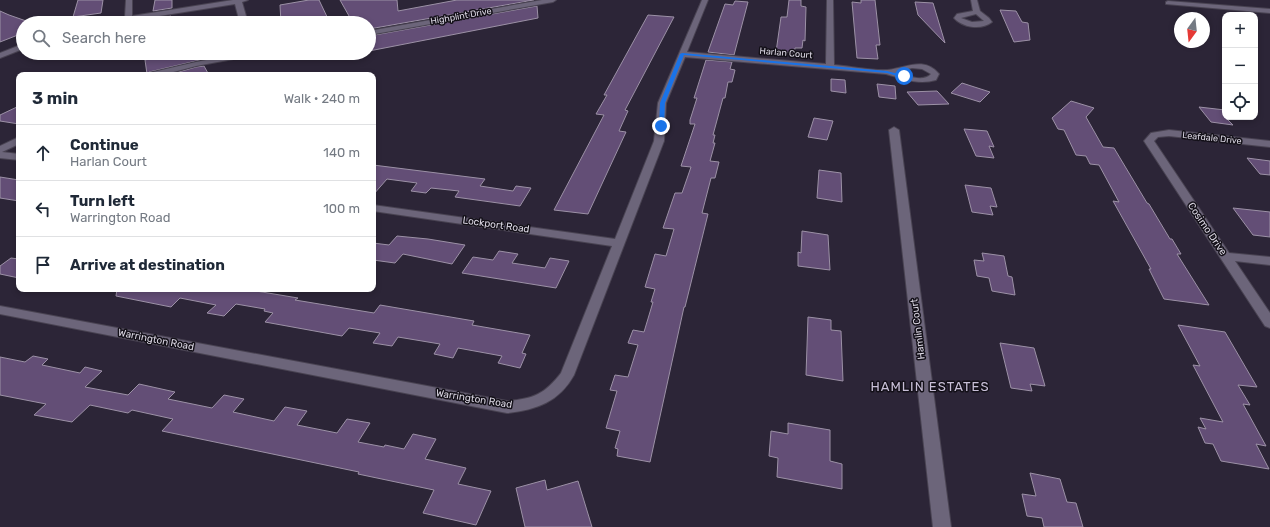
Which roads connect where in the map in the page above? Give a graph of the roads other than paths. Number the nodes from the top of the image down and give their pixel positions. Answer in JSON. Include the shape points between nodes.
{"nodes":[{"id":1,"x":129,"y":0,"type":"edge"},
{"id":2,"x":241,"y":0,"type":"edge"},
{"id":3,"x":553,"y":0,"type":"edge"},
{"id":4,"x":705,"y":0,"type":"edge"},
{"id":5,"x":830,"y":0,"type":"edge"},
{"id":6,"x":974,"y":0,"type":"edge"},
{"id":7,"x":1168,"y":3,"type":"dead end"},
{"id":8,"x":1270,"y":11,"type":"edge"},
{"id":9,"x":977,"y":12,"type":"dead end"},
{"id":10,"x":128,"y":16,"type":"edge"},
{"id":11,"x":141,"y":16,"type":"edge"},
{"id":12,"x":243,"y":16,"type":"edge"},
{"id":13,"x":376,"y":32,"type":"edge"},
{"id":14,"x":16,"y":49,"type":"edge"},
{"id":15,"x":682,"y":54,"type":"junction"},
{"id":16,"x":0,"y":56,"type":"edge"},
{"id":17,"x":215,"y":60,"type":"edge"},
{"id":18,"x":830,"y":67,"type":"junction"},
{"id":19,"x":163,"y":72,"type":"edge"},
{"id":20,"x":887,"y":72,"type":"junction"},
{"id":21,"x":894,"y":130,"type":"dead end"},
{"id":22,"x":1154,"y":135,"type":"joint"},
{"id":23,"x":16,"y":142,"type":"edge"},
{"id":24,"x":1270,"y":144,"type":"edge"},
{"id":25,"x":0,"y":150,"type":"edge"},
{"id":26,"x":0,"y":155,"type":"edge"},
{"id":27,"x":16,"y":157,"type":"edge"},
{"id":28,"x":376,"y":208,"type":"edge"},
{"id":29,"x":619,"y":243,"type":"junction"},
{"id":30,"x":1225,"y":256,"type":"junction"},
{"id":31,"x":1270,"y":261,"type":"edge"},
{"id":32,"x":0,"y":310,"type":"edge"},
{"id":33,"x":1270,"y":323,"type":"edge"},
{"id":34,"x":942,"y":527,"type":"edge"}],
"edges":[{"from":1,"to":10,"type":"street"},
{"from":2,"to":11,"type":"street"},
{"from":2,"to":12,"type":"street"},
{"from":3,"to":13,"type":"street","name":"Highplint Drive"},
{"from":4,"to":15,"type":"street","name":"Warrington Road"},
{"from":5,"to":18,"type":"street"},
{"from":6,"to":9,"type":"street"},
{"from":7,"to":8,"type":"street"},
{"from":14,"to":16,"type":"street"},
{"from":15,"to":18,"type":"street","name":"Harlan Court"},
{"from":15,"to":29,"type":"street","name":"Warrington Road","via":[[662,103],[659,140]]},
{"from":17,"to":19,"type":"street"},
{"from":18,"to":20,"type":"street","name":"Harlan Court"},
{"from":20,"to":20,"type":"street","name":"Harlan Court","via":[[912,66],[926,68],[935,74],[933,78],[922,80]]},
{"from":21,"to":34,"type":"street","name":"Hamlin Court"},
{"from":22,"to":24,"type":"street","name":"Leafdale Drive","via":[[1180,134]]},
{"from":22,"to":30,"type":"street","name":"Cosimo Drive","via":[[1149,141],[1151,145]]},
{"from":23,"to":25,"type":"street"},
{"from":26,"to":27,"type":"street"},
{"from":28,"to":29,"type":"street","name":"Lockport Road"},
{"from":29,"to":32,"type":"street","name":"Warrington Road","via":[[567,375],[559,388],[545,399],[527,406],[508,407]]},
{"from":30,"to":31,"type":"street"},
{"from":30,"to":33,"type":"street","name":"Cosimo Drive"}]}
